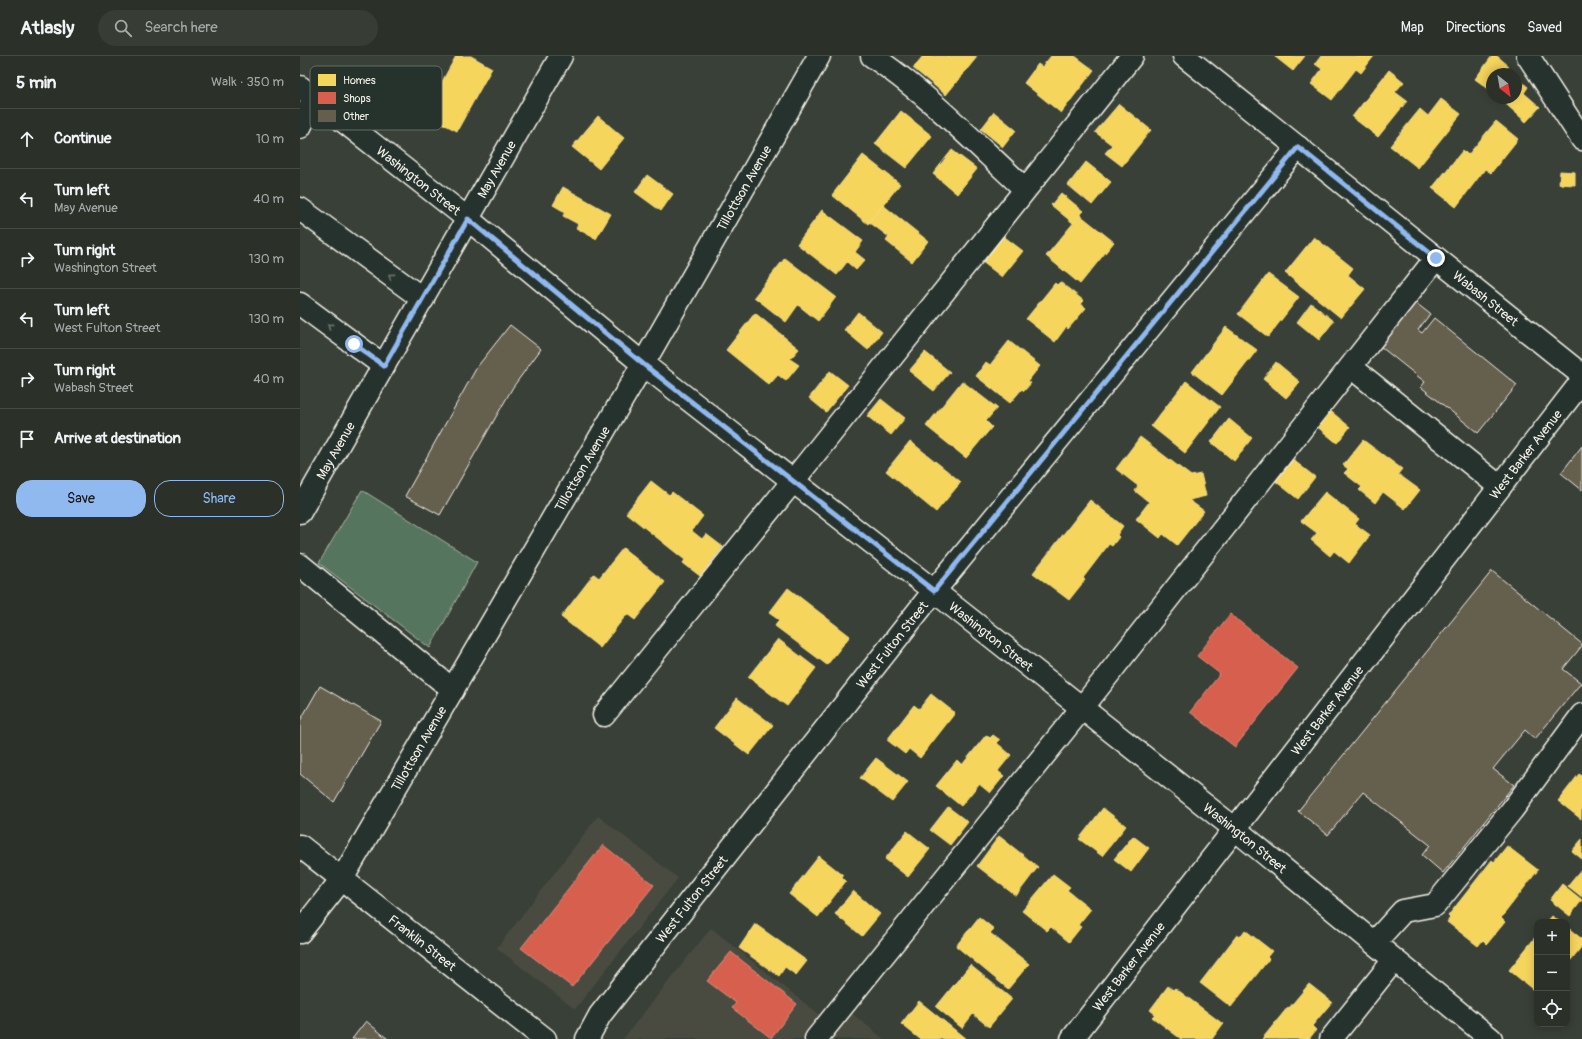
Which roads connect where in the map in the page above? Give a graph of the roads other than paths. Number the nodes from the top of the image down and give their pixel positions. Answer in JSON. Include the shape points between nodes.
{"nodes":[{"id":1,"x":561,"y":56,"type":"edge"},
{"id":2,"x":820,"y":56,"type":"edge"},
{"id":3,"x":872,"y":56,"type":"edge"},
{"id":4,"x":1132,"y":56,"type":"edge"},
{"id":5,"x":1184,"y":56,"type":"edge"},
{"id":6,"x":1528,"y":56,"type":"edge"},
{"id":7,"x":307,"y":93,"type":"edge"},
{"id":8,"x":300,"y":127,"type":"edge"},
{"id":9,"x":354,"y":130,"type":"edge"},
{"id":10,"x":1582,"y":140,"type":"edge"},
{"id":11,"x":1298,"y":147,"type":"junction"},
{"id":12,"x":1025,"y":189,"type":"junction"},
{"id":13,"x":300,"y":209,"type":"edge"},
{"id":14,"x":468,"y":219,"type":"junction"},
{"id":15,"x":1436,"y":258,"type":"junction"},
{"id":16,"x":422,"y":299,"type":"junction"},
{"id":17,"x":300,"y":304,"type":"edge"},
{"id":18,"x":643,"y":364,"type":"junction"},
{"id":19,"x":384,"y":366,"type":"junction"},
{"id":20,"x":1351,"y":367,"type":"junction"},
{"id":21,"x":1582,"y":375,"type":"edge"},
{"id":22,"x":1582,"y":381,"type":"edge"},
{"id":23,"x":793,"y":481,"type":"junction"},
{"id":24,"x":1500,"y":487,"type":"junction"},
{"id":25,"x":300,"y":512,"type":"edge"},
{"id":26,"x":300,"y":565,"type":"edge"},
{"id":27,"x":934,"y":591,"type":"junction"},
{"id":28,"x":453,"y":690,"type":"junction"},
{"id":29,"x":1082,"y":708,"type":"junction"},
{"id":30,"x":604,"y":715,"type":"dead end"},
{"id":31,"x":1582,"y":715,"type":"edge"},
{"id":32,"x":1235,"y":829,"type":"junction"},
{"id":33,"x":300,"y":846,"type":"edge"},
{"id":34,"x":342,"y":879,"type":"junction"},
{"id":35,"x":300,"y":932,"type":"edge"},
{"id":36,"x":1374,"y":943,"type":"junction"},
{"id":37,"x":1394,"y":960,"type":"junction"},
{"id":38,"x":545,"y":1039,"type":"edge"},
{"id":39,"x":587,"y":1039,"type":"edge"},
{"id":40,"x":816,"y":1039,"type":"edge"},
{"id":41,"x":1072,"y":1039,"type":"edge"},
{"id":42,"x":1331,"y":1039,"type":"edge"},
{"id":43,"x":1491,"y":1039,"type":"edge"}],
"edges":[{"from":1,"to":14,"type":"street","name":"May Avenue"},
{"from":2,"to":18,"type":"street","name":"Tillottson Avenue"},
{"from":3,"to":12,"type":"street","via":[[938,108]]},
{"from":4,"to":12,"type":"street"},
{"from":5,"to":11,"type":"street","name":"Wabash Street"},
{"from":6,"to":10,"type":"street"},
{"from":7,"to":8,"type":"street"},
{"from":9,"to":14,"type":"street","name":"Washington Street"},
{"from":11,"to":15,"type":"street","name":"Wabash Street"},
{"from":11,"to":27,"type":"street","name":"West Fulton Street"},
{"from":12,"to":23,"type":"street"},
{"from":16,"to":13,"type":"street","one_way":true},
{"from":14,"to":16,"type":"street","name":"May Avenue"},
{"from":14,"to":18,"type":"street","name":"Washington Street"},
{"from":15,"to":20,"type":"street"},
{"from":15,"to":21,"type":"street","name":"Wabash Street"},
{"from":16,"to":19,"type":"street","name":"May Avenue"},
{"from":19,"to":17,"type":"street","one_way":true},
{"from":18,"to":23,"type":"street","name":"Washington Street"},
{"from":18,"to":28,"type":"street","name":"Tillottson Avenue"},
{"from":19,"to":25,"type":"street","name":"May Avenue"},
{"from":20,"to":24,"type":"street"},
{"from":20,"to":29,"type":"street"},
{"from":22,"to":24,"type":"street","name":"West Barker Avenue"},
{"from":23,"to":27,"type":"street","name":"Washington Street"},
{"from":23,"to":30,"type":"street"},
{"from":24,"to":32,"type":"street","name":"West Barker Avenue"},
{"from":26,"to":28,"type":"street"},
{"from":27,"to":29,"type":"street","name":"Washington Street"},
{"from":27,"to":39,"type":"street","name":"West Fulton Street","via":[[600,1015]]},
{"from":28,"to":34,"type":"street","name":"Tillottson Avenue"},
{"from":29,"to":32,"type":"street","name":"Washington Street"},
{"from":29,"to":40,"type":"street"},
{"from":31,"to":36,"type":"street","via":[[1512,810],[1436,906],[1403,911]]},
{"from":32,"to":36,"type":"street","name":"Washington Street"},
{"from":32,"to":41,"type":"street","name":"West Barker Avenue"},
{"from":33,"to":34,"type":"street","name":"Franklin Street"},
{"from":34,"to":35,"type":"street","name":"Tillottson Avenue"},
{"from":34,"to":38,"type":"street","name":"Franklin Street"},
{"from":36,"to":37,"type":"street","name":"Washington Street"},
{"from":37,"to":42,"type":"street"},
{"from":37,"to":43,"type":"street","name":"Washington Street"}]}
